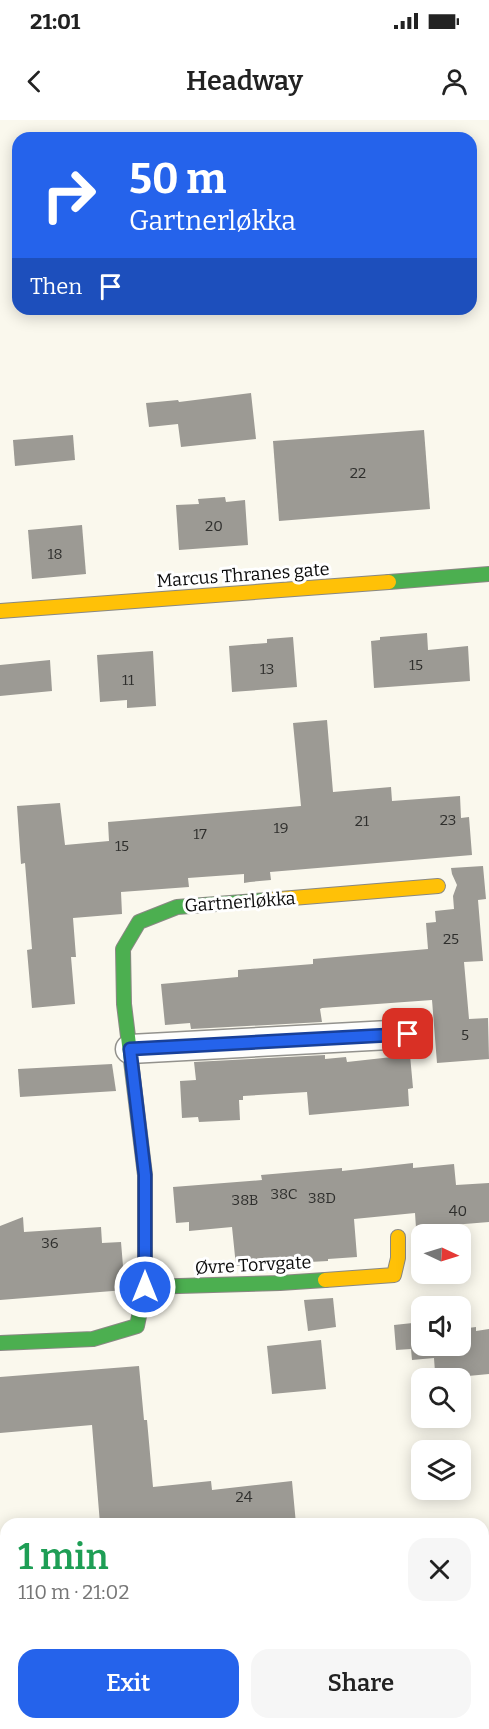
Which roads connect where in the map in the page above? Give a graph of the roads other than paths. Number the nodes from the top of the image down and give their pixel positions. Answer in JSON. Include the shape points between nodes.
{"nodes":[{"id":1,"x":489,"y":574,"type":"edge"},
{"id":2,"x":0,"y":611,"type":"edge"},
{"id":3,"x":438,"y":886,"type":"dead end"},
{"id":4,"x":408,"y":1034,"type":"dead end"},
{"id":5,"x":130,"y":1049,"type":"junction"},
{"id":6,"x":398,"y":1237,"type":"dead end"},
{"id":7,"x":145,"y":1287,"type":"junction"},
{"id":8,"x":0,"y":1343,"type":"edge"}],
"edges":[{"from":1,"to":2,"type":"street","name":"Marcus Thranes gate"},
{"from":3,"to":5,"type":"street","name":"Gartnerløkka","via":[[177,907],[139,922],[123,949]]},
{"from":4,"to":5,"type":"street"},
{"from":5,"to":7,"type":"street","name":"Gartnerløkka","via":[[145,1175]]},
{"from":6,"to":7,"type":"street","name":"Øvre Torvgate","via":[[394,1275]]},
{"from":7,"to":8,"type":"street","via":[[137,1326],[93,1339]]}]}
